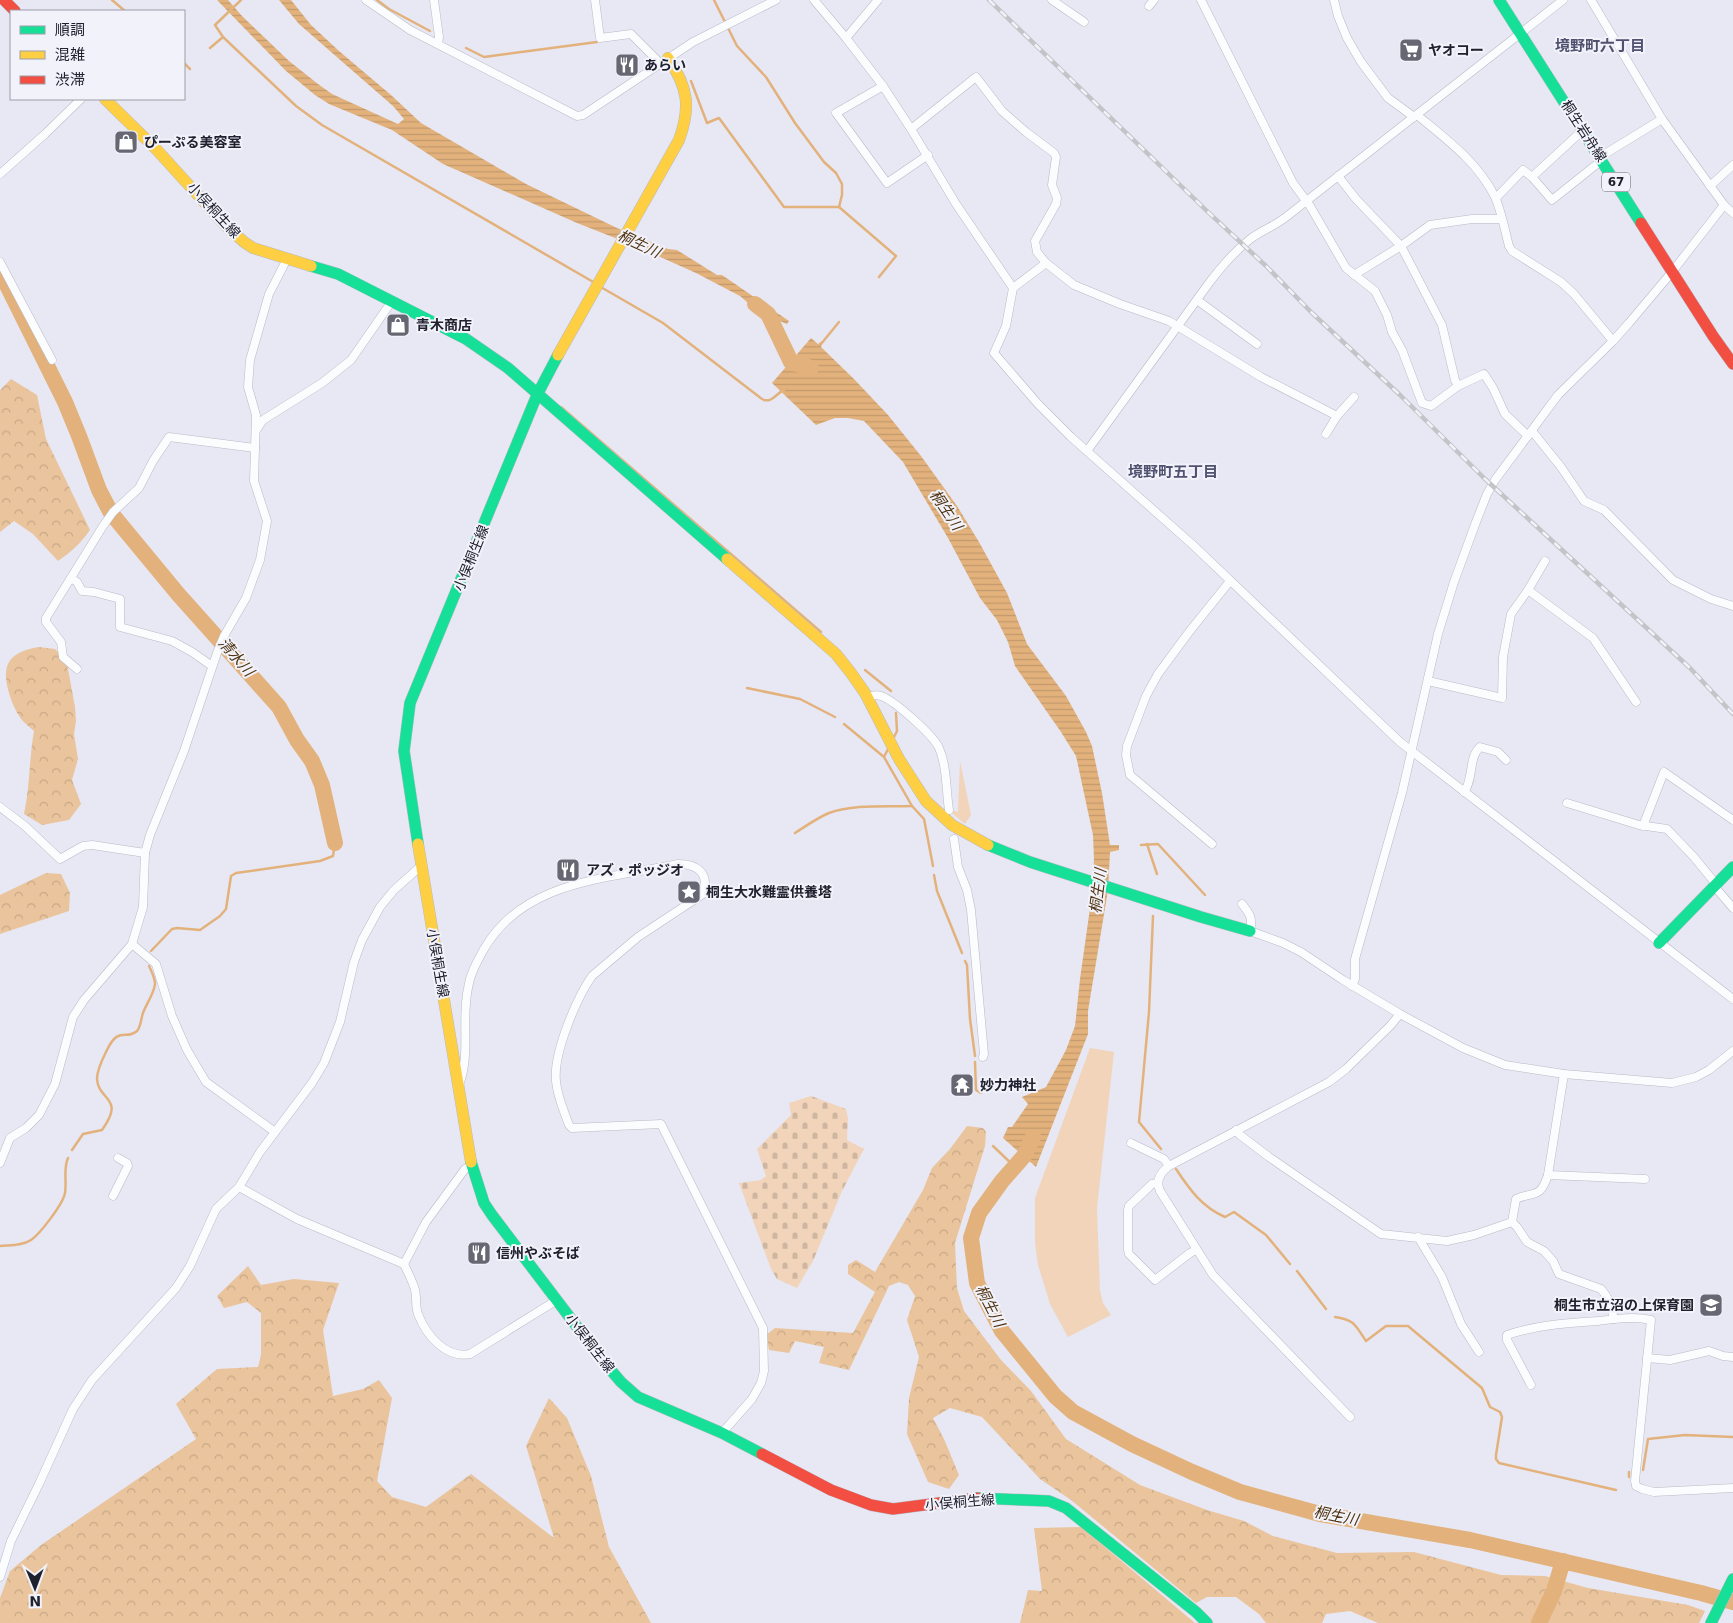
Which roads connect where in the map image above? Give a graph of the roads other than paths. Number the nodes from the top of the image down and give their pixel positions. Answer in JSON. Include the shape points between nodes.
{"nodes":[{"id":1,"x":4,"y":0,"type":"edge"},
{"id":2,"x":366,"y":0,"type":"edge"},
{"id":3,"x":434,"y":0,"type":"edge"},
{"id":4,"x":595,"y":0,"type":"edge"},
{"id":5,"x":776,"y":0,"type":"edge"},
{"id":6,"x":814,"y":0,"type":"edge"},
{"id":7,"x":878,"y":0,"type":"edge"},
{"id":8,"x":1052,"y":0,"type":"edge"},
{"id":9,"x":1201,"y":0,"type":"edge"},
{"id":10,"x":1334,"y":0,"type":"edge"},
{"id":11,"x":1499,"y":0,"type":"edge"},
{"id":12,"x":1563,"y":0,"type":"edge"},
{"id":13,"x":1591,"y":0,"type":"edge"},
{"id":14,"x":14,"y":10,"type":"edge"},
{"id":15,"x":1084,"y":22,"type":"dead end"},
{"id":16,"x":1521,"y":34,"type":"junction"},
{"id":17,"x":846,"y":38,"type":"junction"},
{"id":18,"x":438,"y":44,"type":"junction"},
{"id":19,"x":664,"y":60,"type":"junction"},
{"id":20,"x":883,"y":86,"type":"junction"},
{"id":21,"x":80,"y":100,"type":"edge"},
{"id":22,"x":106,"y":100,"type":"edge"},
{"id":23,"x":1416,"y":116,"type":"junction"},
{"id":24,"x":1662,"y":119,"type":"junction"},
{"id":25,"x":912,"y":129,"type":"junction"},
{"id":26,"x":1583,"y":130,"type":"junction"},
{"id":27,"x":928,"y":155,"type":"junction"},
{"id":28,"x":1601,"y":158,"type":"junction"},
{"id":29,"x":1733,"y":165,"type":"edge"},
{"id":30,"x":0,"y":174,"type":"edge"},
{"id":31,"x":1338,"y":176,"type":"junction"},
{"id":32,"x":1532,"y":177,"type":"junction"},
{"id":33,"x":1710,"y":186,"type":"junction"},
{"id":34,"x":1496,"y":198,"type":"junction"},
{"id":35,"x":1307,"y":202,"type":"junction"},
{"id":36,"x":1724,"y":205,"type":"junction"},
{"id":37,"x":1733,"y":213,"type":"edge"},
{"id":38,"x":1501,"y":219,"type":"junction"},
{"id":39,"x":1402,"y":246,"type":"junction"},
{"id":40,"x":287,"y":258,"type":"junction"},
{"id":41,"x":0,"y":262,"type":"edge"},
{"id":42,"x":1046,"y":263,"type":"junction"},
{"id":43,"x":1672,"y":272,"type":"junction"},
{"id":44,"x":1354,"y":275,"type":"junction"},
{"id":45,"x":1013,"y":288,"type":"junction"},
{"id":46,"x":1197,"y":300,"type":"junction"},
{"id":47,"x":392,"y":302,"type":"junction"},
{"id":48,"x":1178,"y":326,"type":"junction"},
{"id":49,"x":1613,"y":341,"type":"junction"},
{"id":50,"x":1258,"y":344,"type":"dead end"},
{"id":51,"x":52,"y":360,"type":"dead end"},
{"id":52,"x":1733,"y":364,"type":"edge"},
{"id":53,"x":1458,"y":386,"type":"junction"},
{"id":54,"x":537,"y":395,"type":"junction"},
{"id":55,"x":1354,"y":397,"type":"dead end"},
{"id":56,"x":1337,"y":416,"type":"junction"},
{"id":57,"x":256,"y":431,"type":"junction"},
{"id":58,"x":1326,"y":434,"type":"dead end"},
{"id":59,"x":1530,"y":434,"type":"junction"},
{"id":60,"x":254,"y":448,"type":"junction"},
{"id":61,"x":1087,"y":451,"type":"junction"},
{"id":62,"x":1546,"y":561,"type":"dead end"},
{"id":63,"x":71,"y":578,"type":"junction"},
{"id":64,"x":1230,"y":581,"type":"junction"},
{"id":65,"x":1528,"y":590,"type":"junction"},
{"id":66,"x":1733,"y":606,"type":"edge"},
{"id":67,"x":212,"y":666,"type":"junction"},
{"id":68,"x":77,"y":669,"type":"dead end"},
{"id":69,"x":1428,"y":681,"type":"junction"},
{"id":70,"x":866,"y":698,"type":"junction"},
{"id":71,"x":1636,"y":702,"type":"dead end"},
{"id":72,"x":1412,"y":751,"type":"junction"},
{"id":73,"x":1506,"y":760,"type":"dead end"},
{"id":74,"x":1464,"y":792,"type":"junction"},
{"id":75,"x":1567,"y":803,"type":"dead end"},
{"id":76,"x":0,"y":807,"type":"edge"},
{"id":77,"x":949,"y":810,"type":"dead end"},
{"id":78,"x":1733,"y":820,"type":"edge"},
{"id":79,"x":1643,"y":826,"type":"junction"},
{"id":80,"x":954,"y":839,"type":"dead end"},
{"id":81,"x":1212,"y":844,"type":"dead end"},
{"id":82,"x":145,"y":853,"type":"junction"},
{"id":83,"x":421,"y":866,"type":"junction"},
{"id":84,"x":1733,"y":867,"type":"edge"},
{"id":85,"x":1715,"y":885,"type":"junction"},
{"id":86,"x":1242,"y":904,"type":"dead end"},
{"id":87,"x":1733,"y":908,"type":"edge"},
{"id":88,"x":1250,"y":931,"type":"junction"},
{"id":89,"x":1659,"y":943,"type":"junction"},
{"id":90,"x":132,"y":944,"type":"junction"},
{"id":91,"x":1352,"y":986,"type":"junction"},
{"id":92,"x":1733,"y":999,"type":"edge"},
{"id":93,"x":1400,"y":1014,"type":"junction"},
{"id":94,"x":1733,"y":1051,"type":"edge"},
{"id":95,"x":982,"y":1058,"type":"dead end"},
{"id":96,"x":1564,"y":1074,"type":"junction"},
{"id":97,"x":460,"y":1085,"type":"junction"},
{"id":98,"x":1236,"y":1130,"type":"junction"},
{"id":99,"x":275,"y":1132,"type":"junction"},
{"id":100,"x":0,"y":1137,"type":"edge"},
{"id":101,"x":10,"y":1138,"type":"junction"},
{"id":102,"x":1130,"y":1143,"type":"dead end"},
{"id":103,"x":118,"y":1158,"type":"dead end"},
{"id":104,"x":0,"y":1163,"type":"edge"},
{"id":105,"x":472,"y":1166,"type":"junction"},
{"id":106,"x":1169,"y":1166,"type":"junction"},
{"id":107,"x":1548,"y":1175,"type":"junction"},
{"id":108,"x":1645,"y":1179,"type":"dead end"},
{"id":109,"x":1158,"y":1183,"type":"junction"},
{"id":110,"x":239,"y":1187,"type":"junction"},
{"id":111,"x":113,"y":1196,"type":"dead end"},
{"id":112,"x":1512,"y":1222,"type":"junction"},
{"id":113,"x":1418,"y":1237,"type":"junction"},
{"id":114,"x":1196,"y":1250,"type":"junction"},
{"id":115,"x":404,"y":1264,"type":"junction"},
{"id":116,"x":557,"y":1300,"type":"junction"},
{"id":117,"x":1614,"y":1319,"type":"junction"},
{"id":118,"x":1479,"y":1352,"type":"dead end"},
{"id":119,"x":1733,"y":1357,"type":"edge"},
{"id":120,"x":1648,"y":1358,"type":"junction"},
{"id":121,"x":1531,"y":1385,"type":"dead end"},
{"id":122,"x":1350,"y":1417,"type":"dead end"},
{"id":123,"x":722,"y":1433,"type":"junction"},
{"id":124,"x":1733,"y":1488,"type":"edge"},
{"id":125,"x":0,"y":1578,"type":"edge"},
{"id":126,"x":1733,"y":1580,"type":"edge"},
{"id":127,"x":1207,"y":1623,"type":"edge"},
{"id":128,"x":1711,"y":1623,"type":"edge"}],
"edges":[{"from":1,"to":14,"type":"main road"},
{"from":2,"to":18,"type":"street","via":[[410,30]]},
{"from":3,"to":18,"type":"street"},
{"from":4,"to":19,"type":"street","via":[[600,38],[631,34]]},
{"from":5,"to":19,"type":"street"},
{"from":6,"to":17,"type":"street"},
{"from":7,"to":17,"type":"street"},
{"from":8,"to":15,"type":"street"},
{"from":9,"to":35,"type":"street","via":[[1293,183]]},
{"from":10,"to":23,"type":"street","via":[[1347,38],[1362,62],[1388,98]]},
{"from":11,"to":16,"type":"main road","name":"桐生岩舟線","number":"67"},
{"from":12,"to":16,"type":"street"},
{"from":13,"to":24,"type":"street"},
{"from":16,"to":23,"type":"street"},
{"from":16,"to":26,"type":"main road","name":"桐生岩舟線","number":"67"},
{"from":17,"to":20,"type":"street"},
{"from":18,"to":19,"type":"street","via":[[577,116]]},
{"from":19,"to":54,"type":"main road","via":[[682,79],[685,88],[686,122],[679,142]]},
{"from":20,"to":25,"type":"street"},
{"from":20,"to":27,"type":"street","via":[[836,113],[888,183]]},
{"from":21,"to":30,"type":"street"},
{"from":22,"to":40,"type":"main road","name":"小俣桐生線","via":[[152,143],[242,241],[253,248]]},
{"from":23,"to":31,"type":"street"},
{"from":23,"to":34,"type":"street","via":[[1464,156]]},
{"from":24,"to":28,"type":"street"},
{"from":24,"to":33,"type":"street"},
{"from":25,"to":27,"type":"street"},
{"from":25,"to":42,"type":"street","via":[[976,77],[1002,110],[1054,153],[1052,185],[1058,198],[1035,241],[1037,252]]},
{"from":26,"to":28,"type":"main road","name":"桐生岩舟線","number":"67"},
{"from":26,"to":32,"type":"street"},
{"from":27,"to":45,"type":"street","via":[[956,204]]},
{"from":28,"to":32,"type":"street","via":[[1552,200]]},
{"from":28,"to":43,"type":"main road","name":"桐生岩舟線","number":"67"},
{"from":29,"to":33,"type":"street"},
{"from":31,"to":35,"type":"street"},
{"from":31,"to":39,"type":"street"},
{"from":32,"to":34,"type":"street","via":[[1523,170]]},
{"from":33,"to":36,"type":"street"},
{"from":34,"to":38,"type":"street"},
{"from":35,"to":44,"type":"street","via":[[1339,258]]},
{"from":35,"to":46,"type":"street","via":[[1233,254]]},
{"from":36,"to":37,"type":"street"},
{"from":36,"to":43,"type":"street"},
{"from":38,"to":39,"type":"street","via":[[1430,225]]},
{"from":38,"to":49,"type":"street","via":[[1512,251],[1562,282]]},
{"from":39,"to":44,"type":"street"},
{"from":39,"to":53,"type":"street","via":[[1442,325]]},
{"from":40,"to":47,"type":"main road","name":"小俣桐生線","via":[[338,274]]},
{"from":40,"to":57,"type":"street","via":[[270,294],[250,360],[248,387],[256,415]]},
{"from":41,"to":51,"type":"street"},
{"from":42,"to":45,"type":"street"},
{"from":42,"to":48,"type":"street","via":[[1080,288]]},
{"from":43,"to":49,"type":"street"},
{"from":43,"to":52,"type":"main road","name":"桐生岩舟線","number":"67"},
{"from":44,"to":53,"type":"street","via":[[1375,291],[1422,403],[1431,406]]},
{"from":45,"to":61,"type":"street","via":[[1009,317],[994,353],[1038,404]]},
{"from":46,"to":48,"type":"street"},
{"from":46,"to":50,"type":"street"},
{"from":47,"to":54,"type":"main road","name":"小俣桐生線","via":[[477,345]]},
{"from":47,"to":57,"type":"street","via":[[351,360],[322,383],[262,420]]},
{"from":48,"to":56,"type":"street","via":[[1261,377]]},
{"from":48,"to":61,"type":"street"},
{"from":49,"to":59,"type":"street","via":[[1558,395]]},
{"from":53,"to":59,"type":"street","via":[[1484,374],[1502,411]]},
{"from":54,"to":70,"type":"main road","via":[[830,647],[853,674]]},
{"from":54,"to":83,"type":"main road","name":"小俣桐生線","via":[[410,703],[404,751]]},
{"from":55,"to":56,"type":"street"},
{"from":56,"to":58,"type":"street"},
{"from":57,"to":60,"type":"street"},
{"from":59,"to":66,"type":"street","via":[[1561,467],[1584,501],[1604,510],[1673,580]]},
{"from":59,"to":69,"type":"street","via":[[1486,494],[1454,582]]},
{"from":60,"to":63,"type":"street","via":[[169,437],[139,488],[113,512]]},
{"from":60,"to":67,"type":"street","via":[[254,481],[267,521],[264,542],[246,598],[224,636]]},
{"from":61,"to":64,"type":"street"},
{"from":62,"to":65,"type":"street"},
{"from":63,"to":67,"type":"street","via":[[82,591],[120,599],[120,627],[172,641]]},
{"from":63,"to":68,"type":"street","via":[[46,622],[61,642],[63,657]]},
{"from":64,"to":72,"type":"street"},
{"from":64,"to":81,"type":"street","via":[[1158,674],[1146,696],[1126,755],[1130,775]]},
{"from":65,"to":69,"type":"street","via":[[1512,614],[1503,657],[1502,698]]},
{"from":65,"to":71,"type":"street","via":[[1593,638]]},
{"from":67,"to":82,"type":"street"},
{"from":69,"to":72,"type":"street"},
{"from":70,"to":77,"type":"street","via":[[873,695],[884,697],[935,741],[943,762]]},
{"from":70,"to":88,"type":"main road","via":[[906,772],[926,800],[945,820],[978,842],[1017,858]]},
{"from":72,"to":74,"type":"street"},
{"from":72,"to":91,"type":"street","via":[[1355,959],[1356,978]]},
{"from":73,"to":74,"type":"street","via":[[1498,752],[1480,747]]},
{"from":74,"to":89,"type":"street"},
{"from":75,"to":79,"type":"street"},
{"from":76,"to":82,"type":"street","via":[[60,859],[83,846],[92,845]]},
{"from":78,"to":79,"type":"street","via":[[1664,772]]},
{"from":79,"to":85,"type":"street","via":[[1667,829]]},
{"from":80,"to":95,"type":"street","via":[[958,867],[972,910]]},
{"from":82,"to":90,"type":"street","via":[[143,907]]},
{"from":83,"to":97,"type":"main road","name":"小俣桐生線"},
{"from":83,"to":99,"type":"street","via":[[380,907],[358,949],[340,1022],[324,1063]]},
{"from":84,"to":85,"type":"main road"},
{"from":85,"to":87,"type":"street"},
{"from":85,"to":89,"type":"main road"},
{"from":86,"to":88,"type":"street","via":[[1251,916]]},
{"from":88,"to":91,"type":"street","via":[[1301,952]]},
{"from":89,"to":92,"type":"street"},
{"from":90,"to":99,"type":"street","via":[[156,964],[172,1016],[206,1082]]},
{"from":90,"to":101,"type":"street","via":[[73,1017],[55,1084],[40,1115]]},
{"from":91,"to":93,"type":"street"},
{"from":93,"to":96,"type":"street","via":[[1463,1048],[1506,1065]]},
{"from":93,"to":98,"type":"street","via":[[1335,1078]]},
{"from":94,"to":96,"type":"street","via":[[1703,1074],[1682,1082]]},
{"from":96,"to":107,"type":"street"},
{"from":97,"to":105,"type":"main road","name":"小俣桐生線"},
{"from":97,"to":123,"type":"street","via":[[465,1061],[464,1011],[469,980],[487,944],[512,915],[530,902],[562,888],[678,864],[697,868],[705,880],[703,894],[638,937],[592,976],[580,996],[564,1038],[556,1076],[560,1100],[572,1128],[661,1124],[763,1328],[764,1371],[761,1383],[752,1399]]},
{"from":98,"to":106,"type":"street"},
{"from":98,"to":113,"type":"street","via":[[1269,1157],[1381,1234]]},
{"from":99,"to":110,"type":"street"},
{"from":100,"to":101,"type":"street"},
{"from":101,"to":104,"type":"street"},
{"from":102,"to":106,"type":"street","via":[[1164,1159]]},
{"from":103,"to":111,"type":"street","via":[[128,1166]]},
{"from":105,"to":115,"type":"street","via":[[465,1169],[426,1222]]},
{"from":105,"to":116,"type":"main road","name":"小俣桐生線","via":[[484,1203]]},
{"from":106,"to":109,"type":"street","via":[[1160,1175]]},
{"from":107,"to":108,"type":"street"},
{"from":107,"to":112,"type":"street","via":[[1541,1191],[1516,1199]]},
{"from":109,"to":114,"type":"street"},
{"from":109,"to":114,"type":"street","via":[[1152,1184],[1129,1206],[1129,1254],[1155,1280]]},
{"from":110,"to":115,"type":"street","via":[[297,1220]]},
{"from":110,"to":125,"type":"street","via":[[216,1209],[190,1266],[176,1288],[92,1380],[74,1409],[11,1541]]},
{"from":112,"to":113,"type":"street","via":[[1447,1241]]},
{"from":112,"to":117,"type":"street","via":[[1527,1242],[1553,1260],[1559,1274],[1601,1289],[1606,1294]]},
{"from":113,"to":118,"type":"street","via":[[1442,1278],[1461,1324]]},
{"from":114,"to":122,"type":"street","via":[[1213,1274]]},
{"from":115,"to":116,"type":"street","via":[[424,1326],[438,1344],[460,1355],[470,1354]]},
{"from":116,"to":123,"type":"main road","name":"小俣桐生線","via":[[603,1362],[638,1397]]},
{"from":117,"to":120,"type":"street","via":[[1651,1320]]},
{"from":117,"to":121,"type":"street","via":[[1527,1328],[1507,1335]]},
{"from":119,"to":120,"type":"street","via":[[1708,1351],[1670,1360]]},
{"from":120,"to":124,"type":"street","via":[[1636,1486],[1654,1492]]},
{"from":123,"to":127,"type":"main road","name":"小俣桐生線","via":[[831,1490],[893,1510],[972,1498],[1038,1499],[1060,1504]]},
{"from":126,"to":128,"type":"main road"}]}
